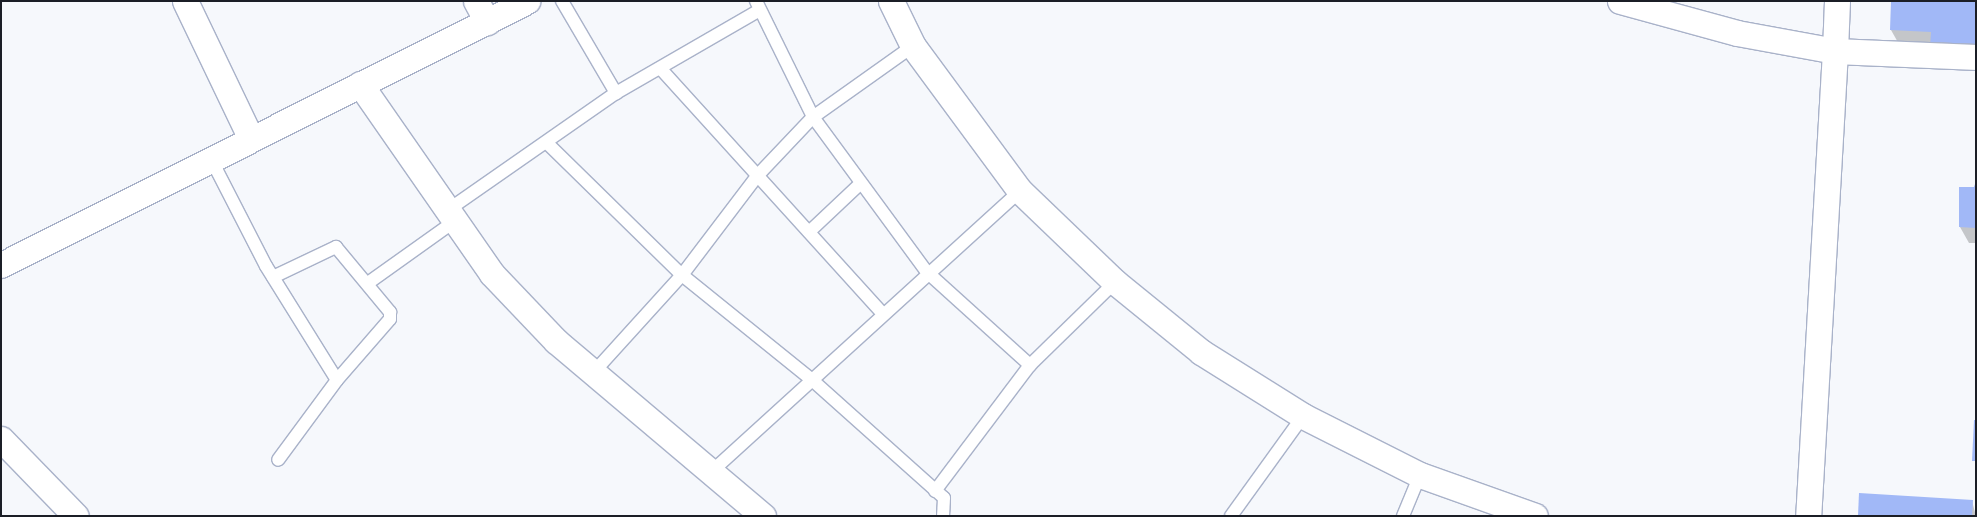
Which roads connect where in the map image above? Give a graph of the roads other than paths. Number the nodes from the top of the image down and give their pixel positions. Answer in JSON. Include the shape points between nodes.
{"nodes":[{"id":1,"x":185,"y":1,"type":"edge"},
{"id":2,"x":528,"y":1,"type":"edge"},
{"id":3,"x":562,"y":1,"type":"edge"},
{"id":4,"x":891,"y":1,"type":"edge"},
{"id":5,"x":1620,"y":1,"type":"edge"},
{"id":6,"x":1837,"y":1,"type":"edge"},
{"id":7,"x":758,"y":6,"type":"edge"},
{"id":8,"x":482,"y":12,"type":"edge"},
{"id":9,"x":913,"y":46,"type":"junction"},
{"id":10,"x":1835,"y":51,"type":"junction"},
{"id":11,"x":1976,"y":57,"type":"edge"},
{"id":12,"x":660,"y":68,"type":"junction"},
{"id":13,"x":360,"y":84,"type":"junction"},
{"id":14,"x":616,"y":92,"type":"junction"},
{"id":15,"x":813,"y":117,"type":"junction"},
{"id":16,"x":251,"y":139,"type":"junction"},
{"id":17,"x":547,"y":143,"type":"junction"},
{"id":18,"x":211,"y":159,"type":"junction"},
{"id":19,"x":758,"y":175,"type":"junction"},
{"id":20,"x":860,"y":184,"type":"junction"},
{"id":21,"x":1020,"y":191,"type":"junction"},
{"id":22,"x":451,"y":216,"type":"junction"},
{"id":23,"x":809,"y":232,"type":"junction"},
{"id":24,"x":1,"y":265,"type":"edge"},
{"id":25,"x":927,"y":272,"type":"junction"},
{"id":26,"x":682,"y":274,"type":"junction"},
{"id":27,"x":273,"y":277,"type":"junction"},
{"id":28,"x":1115,"y":282,"type":"junction"},
{"id":29,"x":368,"y":283,"type":"junction"},
{"id":30,"x":882,"y":313,"type":"junction"},
{"id":31,"x":1030,"y":365,"type":"junction"},
{"id":32,"x":592,"y":373,"type":"junction"},
{"id":33,"x":811,"y":379,"type":"junction"},
{"id":34,"x":337,"y":380,"type":"junction"},
{"id":35,"x":1303,"y":416,"type":"junction"},
{"id":36,"x":1,"y":439,"type":"edge"},
{"id":37,"x":278,"y":460,"type":"dead end"},
{"id":38,"x":710,"y":472,"type":"junction"},
{"id":39,"x":1420,"y":475,"type":"junction"},
{"id":40,"x":935,"y":491,"type":"junction"},
{"id":41,"x":76,"y":516,"type":"edge"},
{"id":42,"x":763,"y":516,"type":"edge"},
{"id":43,"x":944,"y":516,"type":"edge"},
{"id":44,"x":1231,"y":516,"type":"edge"},
{"id":45,"x":1403,"y":516,"type":"edge"},
{"id":46,"x":1535,"y":516,"type":"edge"},
{"id":47,"x":1808,"y":516,"type":"edge"}],
"edges":[{"from":1,"to":16,"type":"street"},
{"from":2,"to":8,"type":"street"},
{"from":3,"to":14,"type":"lane"},
{"from":4,"to":9,"type":"street"},
{"from":5,"to":10,"type":"street","via":[[1737,34]]},
{"from":6,"to":10,"type":"street"},
{"from":7,"to":12,"type":"lane"},
{"from":7,"to":15,"type":"lane"},
{"from":8,"to":13,"type":"street"},
{"from":9,"to":15,"type":"lane"},
{"from":9,"to":21,"type":"street"},
{"from":10,"to":11,"type":"street"},
{"from":10,"to":47,"type":"street"},
{"from":12,"to":14,"type":"lane"},
{"from":12,"to":19,"type":"lane"},
{"from":13,"to":16,"type":"street"},
{"from":13,"to":22,"type":"street"},
{"from":14,"to":17,"type":"lane"},
{"from":15,"to":19,"type":"lane"},
{"from":15,"to":20,"type":"lane"},
{"from":16,"to":18,"type":"street"},
{"from":17,"to":22,"type":"lane"},
{"from":17,"to":26,"type":"lane"},
{"from":18,"to":24,"type":"street"},
{"from":18,"to":27,"type":"lane"},
{"from":19,"to":23,"type":"lane"},
{"from":19,"to":26,"type":"lane"},
{"from":20,"to":23,"type":"lane"},
{"from":20,"to":25,"type":"lane"},
{"from":21,"to":25,"type":"lane"},
{"from":21,"to":28,"type":"street"},
{"from":22,"to":29,"type":"lane"},
{"from":22,"to":32,"type":"street","via":[[492,274]]},
{"from":23,"to":30,"type":"lane"},
{"from":25,"to":30,"type":"lane"},
{"from":25,"to":31,"type":"lane"},
{"from":26,"to":32,"type":"lane"},
{"from":26,"to":33,"type":"lane"},
{"from":27,"to":29,"type":"lane","via":[[331,247],[343,250]]},
{"from":27,"to":34,"type":"lane"},
{"from":28,"to":31,"type":"lane"},
{"from":28,"to":35,"type":"street","via":[[1201,352]]},
{"from":29,"to":34,"type":"lane","via":[[390,312],[388,326]]},
{"from":30,"to":33,"type":"lane"},
{"from":31,"to":40,"type":"lane"},
{"from":32,"to":38,"type":"street"},
{"from":33,"to":38,"type":"lane"},
{"from":33,"to":40,"type":"lane"},
{"from":34,"to":37,"type":"lane"},
{"from":35,"to":39,"type":"street"},
{"from":35,"to":44,"type":"lane"},
{"from":36,"to":41,"type":"street"},
{"from":38,"to":42,"type":"street"},
{"from":39,"to":45,"type":"lane"},
{"from":39,"to":46,"type":"street"},
{"from":40,"to":43,"type":"lane","via":[[946,504]]}]}
